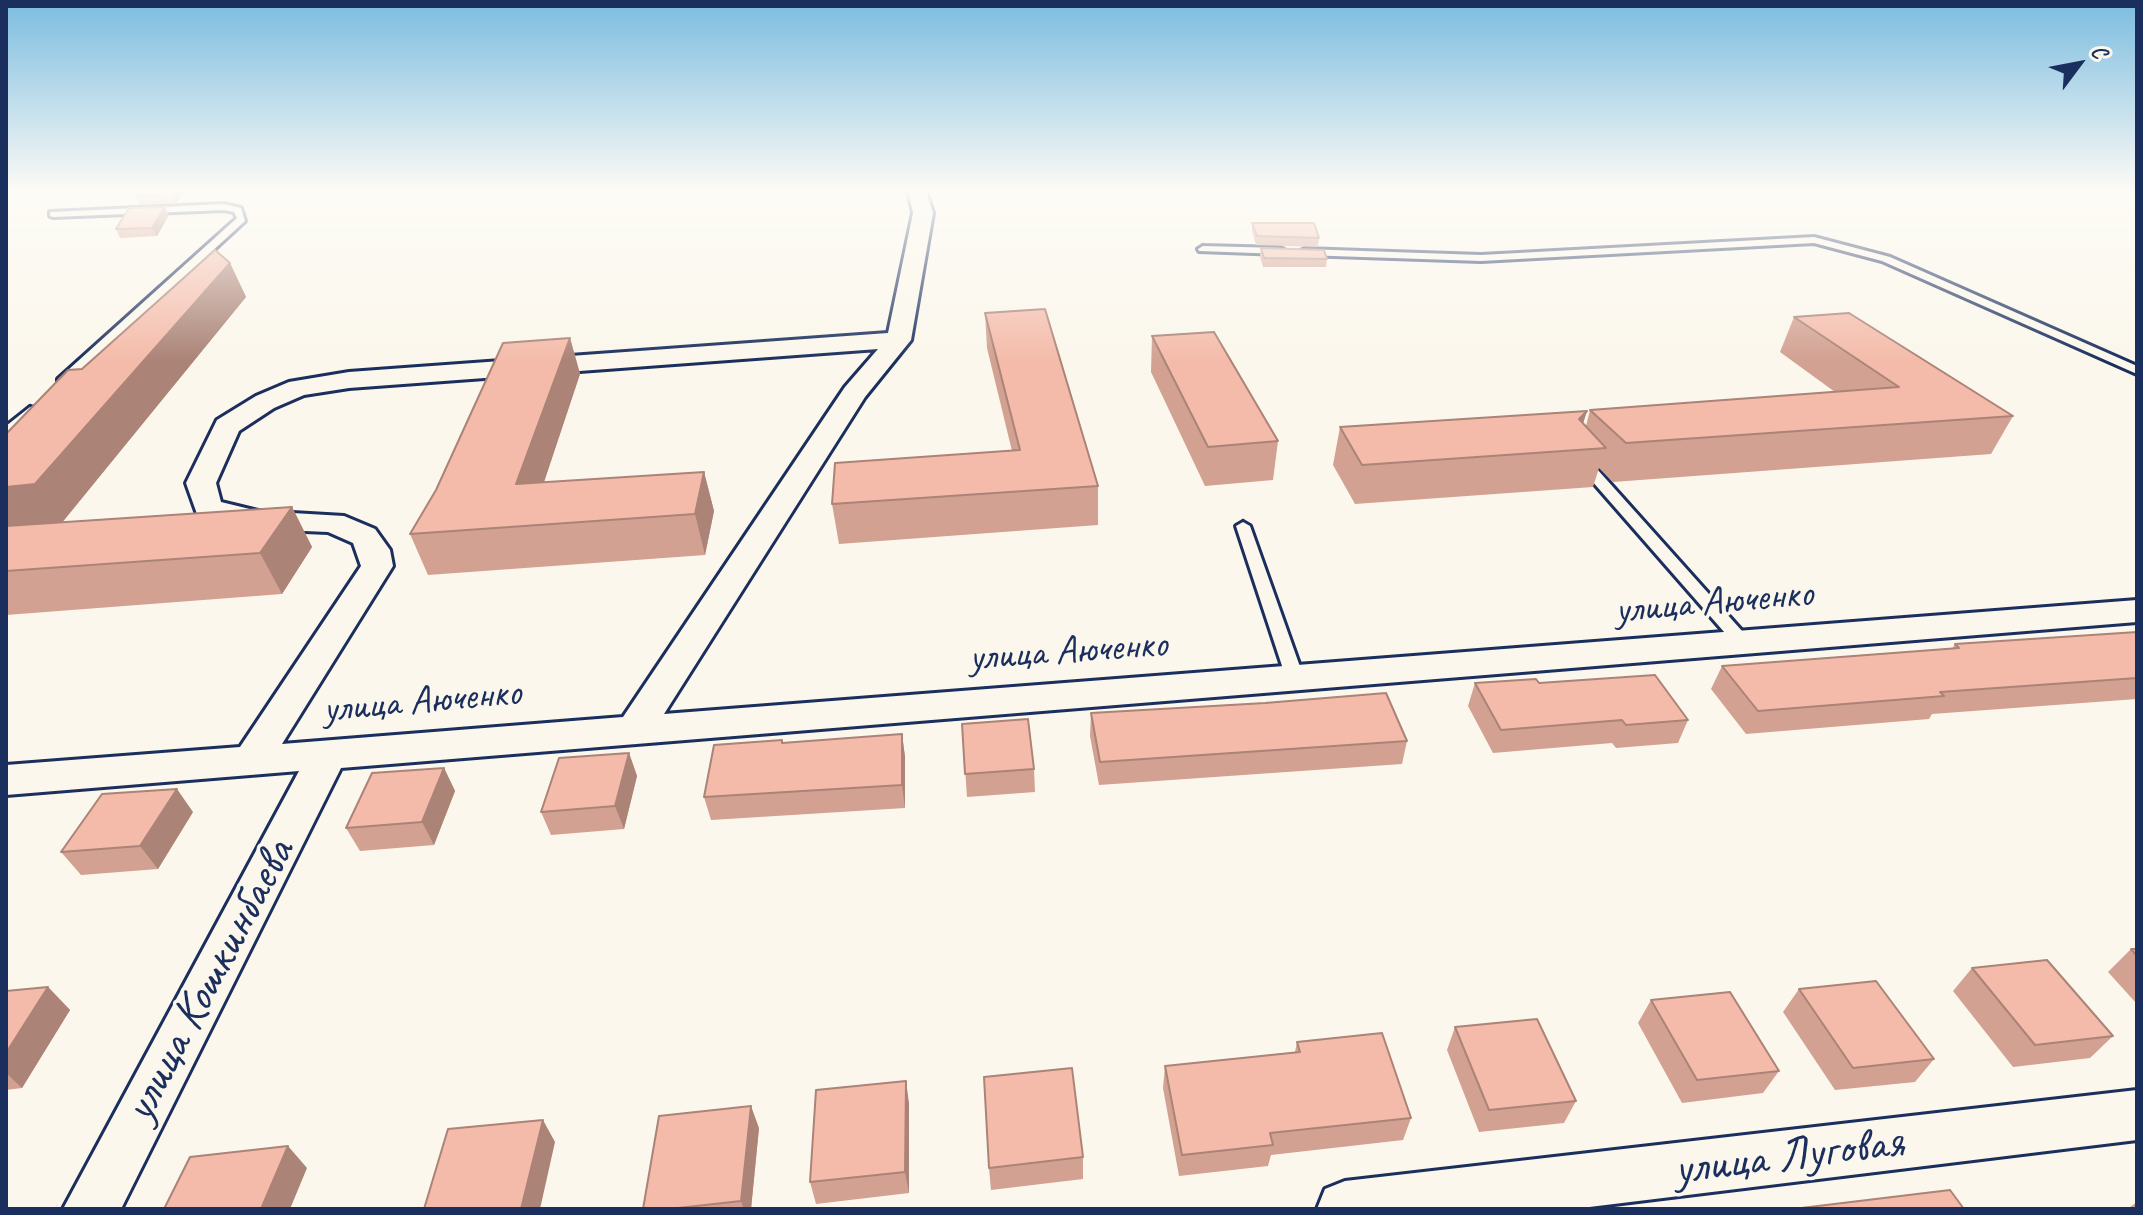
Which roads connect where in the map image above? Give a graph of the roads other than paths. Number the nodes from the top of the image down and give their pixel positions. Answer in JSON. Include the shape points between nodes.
{"nodes":[{"id":1,"x":210,"y":248,"type":"edge"},
{"id":2,"x":916,"y":248,"type":"edge"},
{"id":3,"x":1672,"y":248,"type":"edge"},
{"id":4,"x":1843,"y":248,"type":"edge"},
{"id":5,"x":1203,"y":249,"type":"dead end"},
{"id":6,"x":899,"y":340,"type":"junction"},
{"id":7,"x":2137,"y":370,"type":"edge"},
{"id":8,"x":53,"y":390,"type":"edge"},
{"id":9,"x":41,"y":401,"type":"edge"},
{"id":10,"x":6,"y":433,"type":"edge"},
{"id":11,"x":1577,"y":455,"type":"edge"},
{"id":12,"x":1243,"y":526,"type":"dead end"},
{"id":13,"x":2137,"y":611,"type":"edge"},
{"id":14,"x":1745,"y":645,"type":"junction"},
{"id":15,"x":1295,"y":678,"type":"junction"},
{"id":16,"x":635,"y":729,"type":"junction"},
{"id":17,"x":329,"y":753,"type":"junction"},
{"id":18,"x":251,"y":761,"type":"junction"},
{"id":19,"x":6,"y":780,"type":"edge"},
{"id":20,"x":2137,"y":1115,"type":"edge"},
{"id":21,"x":91,"y":1209,"type":"edge"},
{"id":22,"x":1345,"y":1209,"type":"edge"}],
"edges":[{"from":1,"to":8,"type":"lane"},
{"from":2,"to":6,"type":"street"},
{"from":3,"to":5,"type":"lane","via":[[1481,258]]},
{"from":4,"to":7,"type":"lane","via":[[1886,259]]},
{"from":6,"to":16,"type":"street","via":[[854,393]]},
{"from":6,"to":18,"type":"street","via":[[349,380],[298,388],[227,426],[201,483],[208,508],[258,520],[333,523],[364,536],[377,566]]},
{"from":9,"to":10,"type":"lane"},
{"from":11,"to":14,"type":"lane"},
{"from":12,"to":15,"type":"lane"},
{"from":13,"to":14,"type":"street","name":"улица Аюченко"},
{"from":14,"to":15,"type":"street","name":"улица Аюченко"},
{"from":15,"to":16,"type":"street","name":"улица Аюченко"},
{"from":16,"to":17,"type":"street","name":"улица Аюченко"},
{"from":17,"to":18,"type":"street","name":"улица Аюченко"},
{"from":17,"to":21,"type":"street","name":"улица Кошкинбаева"},
{"from":18,"to":19,"type":"street","name":"улица Аюченко"},
{"from":20,"to":22,"type":"street","name":"улица Луговая"}]}
